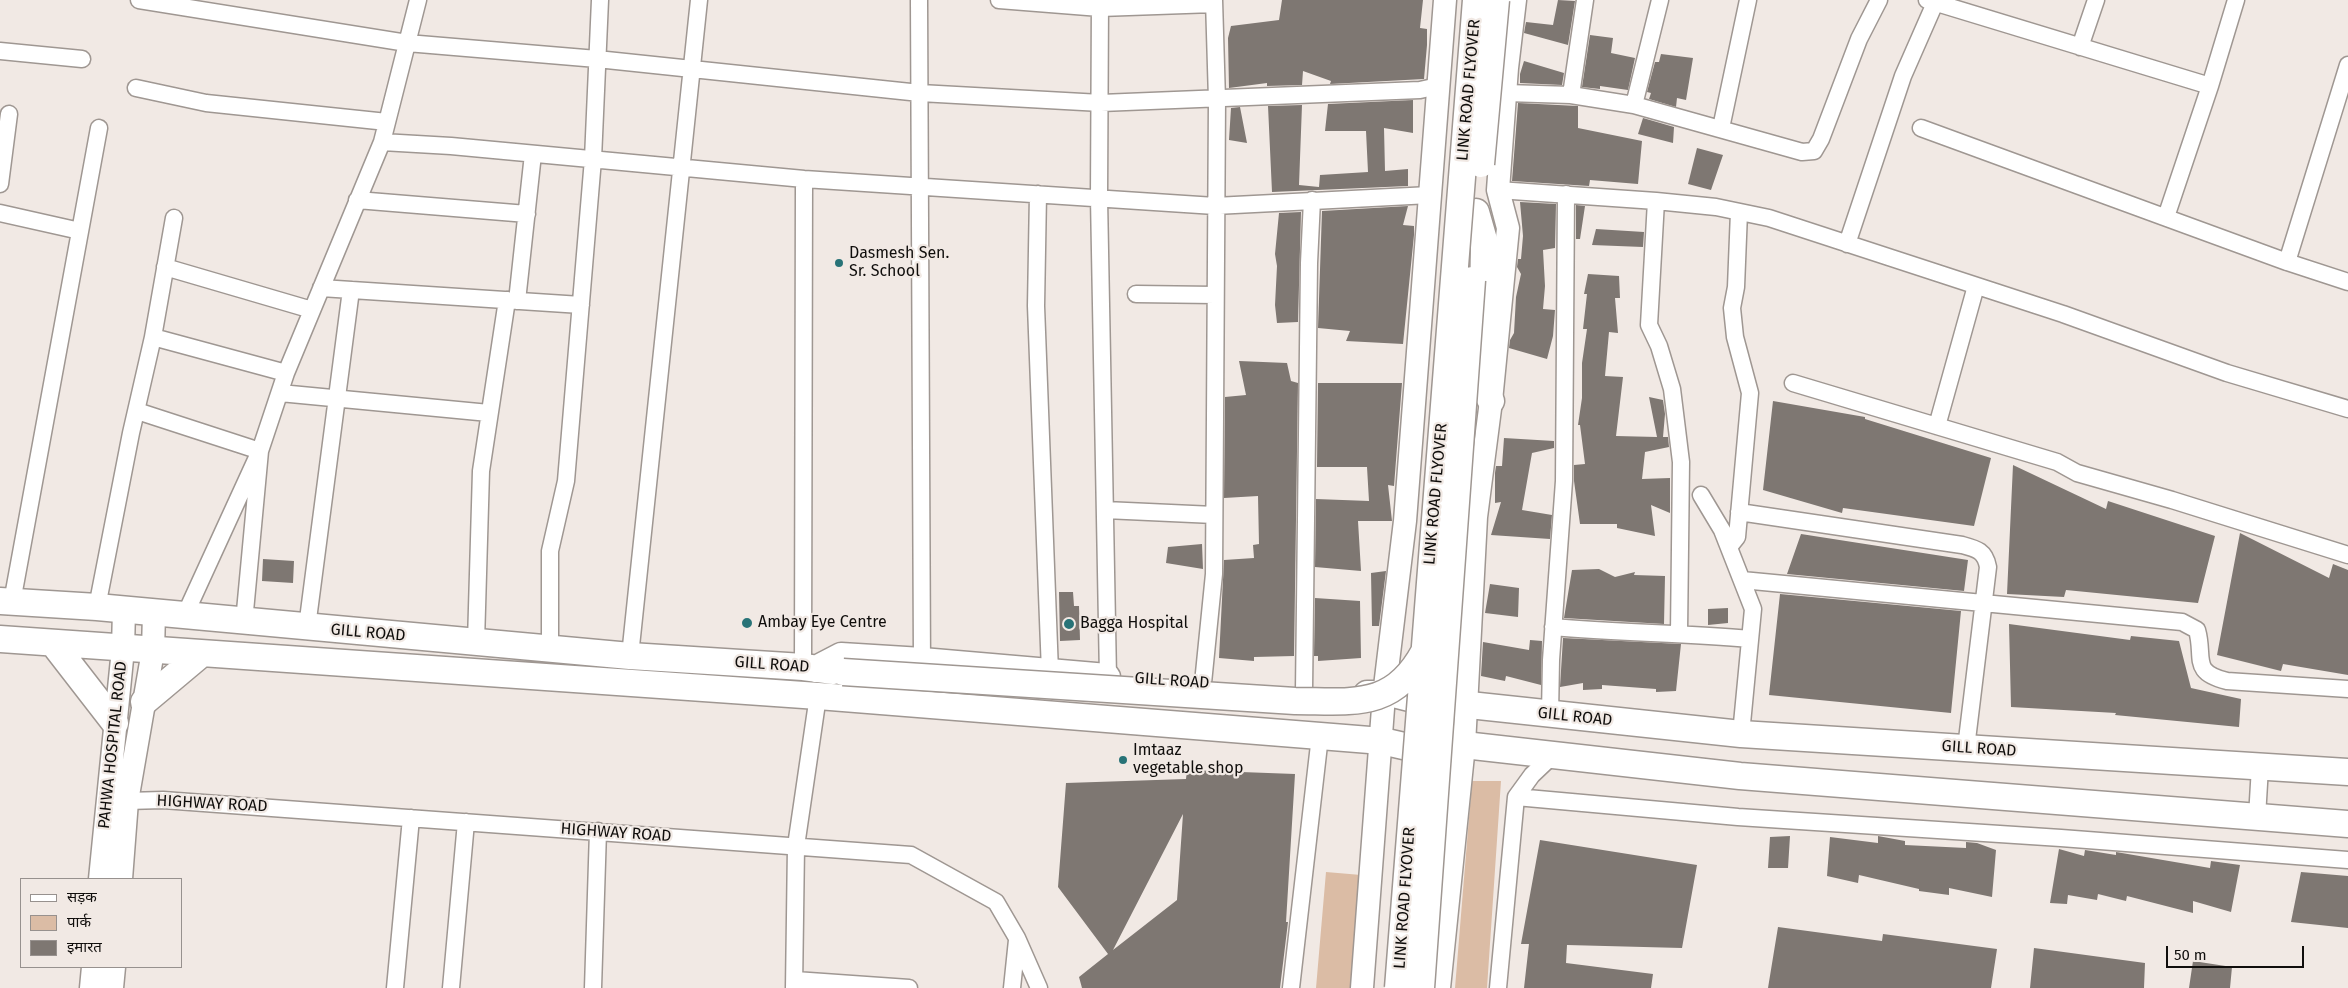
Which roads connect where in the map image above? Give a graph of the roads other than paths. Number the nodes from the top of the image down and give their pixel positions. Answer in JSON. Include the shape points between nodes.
{"nodes":[{"id":1,"x":139,"y":0,"type":"edge"},
{"id":2,"x":418,"y":0,"type":"edge"},
{"id":3,"x":600,"y":0,"type":"edge"},
{"id":4,"x":699,"y":0,"type":"edge"},
{"id":5,"x":919,"y":0,"type":"edge"},
{"id":6,"x":999,"y":0,"type":"edge"},
{"id":7,"x":1445,"y":0,"type":"edge"},
{"id":8,"x":1476,"y":0,"type":"edge"},
{"id":9,"x":1496,"y":0,"type":"edge"},
{"id":10,"x":1515,"y":0,"type":"edge"},
{"id":11,"x":1585,"y":0,"type":"edge"},
{"id":12,"x":1660,"y":0,"type":"edge"},
{"id":13,"x":1748,"y":0,"type":"edge"},
{"id":14,"x":1879,"y":0,"type":"edge"},
{"id":15,"x":2096,"y":0,"type":"edge"},
{"id":16,"x":2236,"y":0,"type":"edge"},
{"id":17,"x":1931,"y":1,"type":"edge"},
{"id":18,"x":1214,"y":2,"type":"edge"},
{"id":19,"x":1100,"y":4,"type":"edge"},
{"id":20,"x":408,"y":42,"type":"junction"},
{"id":21,"x":2080,"y":46,"type":"junction"},
{"id":22,"x":0,"y":50,"type":"edge"},
{"id":23,"x":82,"y":59,"type":"dead end"},
{"id":24,"x":597,"y":59,"type":"junction"},
{"id":25,"x":2348,"y":65,"type":"edge"},
{"id":26,"x":692,"y":70,"type":"junction"},
{"id":27,"x":1438,"y":86,"type":"junction"},
{"id":28,"x":2210,"y":86,"type":"junction"},
{"id":29,"x":136,"y":88,"type":"dead end"},
{"id":30,"x":1506,"y":93,"type":"junction"},
{"id":31,"x":920,"y":94,"type":"junction"},
{"id":32,"x":1571,"y":95,"type":"junction"},
{"id":33,"x":1217,"y":100,"type":"junction"},
{"id":34,"x":1100,"y":103,"type":"junction"},
{"id":35,"x":1634,"y":105,"type":"junction"},
{"id":36,"x":10,"y":114,"type":"dead end"},
{"id":37,"x":387,"y":122,"type":"junction"},
{"id":38,"x":99,"y":128,"type":"dead end"},
{"id":39,"x":1721,"y":128,"type":"junction"},
{"id":40,"x":1921,"y":128,"type":"dead end"},
{"id":41,"x":382,"y":142,"type":"junction"},
{"id":42,"x":533,"y":154,"type":"junction"},
{"id":43,"x":594,"y":160,"type":"junction"},
{"id":44,"x":681,"y":168,"type":"junction"},
{"id":45,"x":804,"y":179,"type":"junction"},
{"id":46,"x":0,"y":184,"type":"edge"},
{"id":47,"x":920,"y":186,"type":"junction"},
{"id":48,"x":1498,"y":190,"type":"junction"},
{"id":49,"x":1038,"y":194,"type":"junction"},
{"id":50,"x":1566,"y":194,"type":"junction"},
{"id":51,"x":1430,"y":195,"type":"junction"},
{"id":52,"x":1099,"y":198,"type":"junction"},
{"id":53,"x":357,"y":200,"type":"junction"},
{"id":54,"x":1312,"y":200,"type":"junction"},
{"id":55,"x":1656,"y":201,"type":"junction"},
{"id":56,"x":1215,"y":206,"type":"junction"},
{"id":57,"x":1476,"y":212,"type":"junction"},
{"id":58,"x":1739,"y":212,"type":"junction"},
{"id":59,"x":0,"y":213,"type":"edge"},
{"id":60,"x":527,"y":214,"type":"junction"},
{"id":61,"x":2166,"y":217,"type":"junction"},
{"id":62,"x":174,"y":218,"type":"dead end"},
{"id":63,"x":80,"y":231,"type":"junction"},
{"id":64,"x":1848,"y":244,"type":"junction"},
{"id":65,"x":2286,"y":262,"type":"junction"},
{"id":66,"x":165,"y":267,"type":"junction"},
{"id":67,"x":2348,"y":282,"type":"edge"},
{"id":68,"x":1976,"y":286,"type":"junction"},
{"id":69,"x":321,"y":288,"type":"junction"},
{"id":70,"x":351,"y":290,"type":"junction"},
{"id":71,"x":1136,"y":294,"type":"dead end"},
{"id":72,"x":1215,"y":295,"type":"junction"},
{"id":73,"x":512,"y":300,"type":"junction"},
{"id":74,"x":581,"y":305,"type":"junction"},
{"id":75,"x":312,"y":310,"type":"junction"},
{"id":76,"x":153,"y":337,"type":"junction"},
{"id":77,"x":286,"y":373,"type":"junction"},
{"id":78,"x":1793,"y":383,"type":"dead end"},
{"id":79,"x":280,"y":392,"type":"junction"},
{"id":80,"x":337,"y":398,"type":"junction"},
{"id":81,"x":1491,"y":401,"type":"junction"},
{"id":82,"x":2348,"y":408,"type":"edge"},
{"id":83,"x":136,"y":411,"type":"junction"},
{"id":84,"x":489,"y":413,"type":"junction"},
{"id":85,"x":1937,"y":426,"type":"junction"},
{"id":86,"x":260,"y":451,"type":"junction"},
{"id":87,"x":1701,"y":496,"type":"dead end"},
{"id":88,"x":1105,"y":510,"type":"junction"},
{"id":89,"x":1739,"y":512,"type":"junction"},
{"id":90,"x":1214,"y":515,"type":"junction"},
{"id":91,"x":1729,"y":547,"type":"junction"},
{"id":92,"x":2348,"y":555,"type":"edge"},
{"id":93,"x":1742,"y":580,"type":"junction"},
{"id":94,"x":6,"y":601,"type":"edge"},
{"id":95,"x":1984,"y":602,"type":"junction"},
{"id":96,"x":97,"y":607,"type":"junction"},
{"id":97,"x":124,"y":610,"type":"junction"},
{"id":98,"x":154,"y":613,"type":"junction"},
{"id":99,"x":184,"y":617,"type":"junction"},
{"id":100,"x":244,"y":622,"type":"junction"},
{"id":101,"x":307,"y":627,"type":"junction"},
{"id":102,"x":1553,"y":627,"type":"junction"},
{"id":103,"x":1679,"y":633,"type":"junction"},
{"id":104,"x":0,"y":639,"type":"edge"},
{"id":105,"x":1750,"y":639,"type":"junction"},
{"id":106,"x":476,"y":642,"type":"junction"},
{"id":107,"x":53,"y":643,"type":"junction"},
{"id":108,"x":550,"y":648,"type":"junction"},
{"id":109,"x":122,"y":649,"type":"junction"},
{"id":110,"x":154,"y":651,"type":"junction"},
{"id":111,"x":1424,"y":652,"type":"junction"},
{"id":112,"x":200,"y":655,"type":"junction"},
{"id":113,"x":630,"y":656,"type":"junction"},
{"id":114,"x":922,"y":661,"type":"junction"},
{"id":115,"x":810,"y":668,"type":"junction"},
{"id":116,"x":1050,"y":672,"type":"junction"},
{"id":117,"x":1108,"y":677,"type":"junction"},
{"id":118,"x":1203,"y":683,"type":"junction"},
{"id":119,"x":2348,"y":689,"type":"edge"},
{"id":120,"x":1304,"y":691,"type":"junction"},
{"id":121,"x":1384,"y":695,"type":"junction"},
{"id":122,"x":818,"y":696,"type":"junction"},
{"id":123,"x":144,"y":702,"type":"junction"},
{"id":124,"x":1466,"y":705,"type":"junction"},
{"id":125,"x":1550,"y":714,"type":"junction"},
{"id":126,"x":115,"y":723,"type":"junction"},
{"id":127,"x":1741,"y":734,"type":"junction"},
{"id":128,"x":1320,"y":736,"type":"junction"},
{"id":129,"x":1382,"y":741,"type":"junction"},
{"id":130,"x":1464,"y":745,"type":"junction"},
{"id":131,"x":1966,"y":748,"type":"junction"},
{"id":132,"x":1552,"y":756,"type":"junction"},
{"id":133,"x":2260,"y":767,"type":"junction"},
{"id":134,"x":2348,"y":772,"type":"edge"},
{"id":135,"x":1516,"y":797,"type":"junction"},
{"id":136,"x":127,"y":800,"type":"junction"},
{"id":137,"x":2257,"y":817,"type":"junction"},
{"id":138,"x":411,"y":818,"type":"junction"},
{"id":139,"x":466,"y":822,"type":"junction"},
{"id":140,"x":2348,"y":824,"type":"edge"},
{"id":141,"x":598,"y":831,"type":"junction"},
{"id":142,"x":796,"y":846,"type":"junction"},
{"id":143,"x":2348,"y":860,"type":"edge"},
{"id":144,"x":100,"y":878,"type":"edge"},
{"id":145,"x":121,"y":878,"type":"edge"},
{"id":146,"x":1017,"y":938,"type":"junction"},
{"id":147,"x":93,"y":968,"type":"edge"},
{"id":148,"x":114,"y":968,"type":"edge"},
{"id":149,"x":794,"y":984,"type":"edge"},
{"id":150,"x":92,"y":988,"type":"edge"},
{"id":151,"x":112,"y":988,"type":"edge"},
{"id":152,"x":395,"y":988,"type":"edge"},
{"id":153,"x":451,"y":988,"type":"edge"},
{"id":154,"x":593,"y":988,"type":"edge"},
{"id":155,"x":909,"y":988,"type":"edge"},
{"id":156,"x":1012,"y":988,"type":"edge"},
{"id":157,"x":1038,"y":988,"type":"edge"},
{"id":158,"x":1291,"y":988,"type":"edge"},
{"id":159,"x":1362,"y":988,"type":"edge"},
{"id":160,"x":1398,"y":988,"type":"edge"},
{"id":161,"x":1421,"y":988,"type":"edge"},
{"id":162,"x":1439,"y":988,"type":"edge"},
{"id":163,"x":1498,"y":988,"type":"edge"}],
"edges":[{"from":1,"to":20,"type":"street"},
{"from":2,"to":20,"type":"street"},
{"from":3,"to":24,"type":"street"},
{"from":4,"to":26,"type":"street"},
{"from":5,"to":31,"type":"street"},
{"from":6,"to":19,"type":"street"},
{"from":7,"to":27,"type":"street"},
{"from":8,"to":111,"type":"main road","name":"LINK ROAD FLYOVER","bridge":true},
{"from":9,"to":57,"type":"main road","name":"LINK ROAD FLYOVER","bridge":true},
{"from":10,"to":30,"type":"street"},
{"from":11,"to":32,"type":"street"},
{"from":12,"to":35,"type":"street"},
{"from":13,"to":39,"type":"street"},
{"from":14,"to":39,"type":"street","via":[[1859,39],[1822,139],[1814,151],[1802,152]]},
{"from":15,"to":21,"type":"street"},
{"from":16,"to":28,"type":"street"},
{"from":17,"to":21,"type":"street"},
{"from":17,"to":64,"type":"street"},
{"from":18,"to":19,"type":"street"},
{"from":18,"to":33,"type":"street"},
{"from":19,"to":34,"type":"street"},
{"from":20,"to":24,"type":"street"},
{"from":20,"to":37,"type":"street"},
{"from":21,"to":28,"type":"street"},
{"from":22,"to":23,"type":"street"},
{"from":24,"to":26,"type":"street"},
{"from":24,"to":43,"type":"street"},
{"from":25,"to":65,"type":"street"},
{"from":26,"to":31,"type":"street"},
{"from":26,"to":44,"type":"street"},
{"from":27,"to":33,"type":"street","via":[[1420,90]]},
{"from":27,"to":51,"type":"street"},
{"from":28,"to":61,"type":"street"},
{"from":29,"to":37,"type":"street","via":[[206,103]]},
{"from":30,"to":32,"type":"street"},
{"from":30,"to":48,"type":"street"},
{"from":31,"to":34,"type":"street"},
{"from":31,"to":47,"type":"street"},
{"from":32,"to":35,"type":"street"},
{"from":33,"to":34,"type":"street"},
{"from":33,"to":56,"type":"street"},
{"from":34,"to":52,"type":"street"},
{"from":35,"to":39,"type":"street"},
{"from":36,"to":46,"type":"street"},
{"from":37,"to":41,"type":"street"},
{"from":38,"to":63,"type":"street"},
{"from":40,"to":61,"type":"street"},
{"from":41,"to":42,"type":"street"},
{"from":41,"to":53,"type":"street"},
{"from":42,"to":43,"type":"street"},
{"from":42,"to":60,"type":"street"},
{"from":43,"to":44,"type":"street"},
{"from":43,"to":74,"type":"street"},
{"from":44,"to":45,"type":"street"},
{"from":44,"to":113,"type":"street"},
{"from":45,"to":47,"type":"street"},
{"from":45,"to":115,"type":"street"},
{"from":47,"to":49,"type":"street"},
{"from":47,"to":114,"type":"street"},
{"from":48,"to":50,"type":"street"},
{"from":48,"to":81,"type":"street","via":[[1508,228]]},
{"from":49,"to":52,"type":"street"},
{"from":49,"to":116,"type":"street","via":[[1036,306]]},
{"from":50,"to":55,"type":"street"},
{"from":50,"to":102,"type":"street","via":[[1564,480]]},
{"from":51,"to":54,"type":"street"},
{"from":51,"to":121,"type":"street","via":[[1405,521]]},
{"from":52,"to":56,"type":"street"},
{"from":52,"to":88,"type":"street"},
{"from":53,"to":60,"type":"street"},
{"from":53,"to":69,"type":"street"},
{"from":54,"to":56,"type":"street"},
{"from":54,"to":120,"type":"street"},
{"from":55,"to":58,"type":"street"},
{"from":55,"to":103,"type":"street","via":[[1649,325],[1672,389],[1681,462]]},
{"from":56,"to":72,"type":"street"},
{"from":57,"to":81,"type":"main road","via":[[1484,240],[1482,383]]},
{"from":57,"to":161,"type":"main road","name":"LINK ROAD FLYOVER","bridge":true},
{"from":58,"to":64,"type":"street","via":[[1769,218]]},
{"from":58,"to":89,"type":"street","via":[[1732,308],[1735,337],[1750,393]]},
{"from":59,"to":63,"type":"street"},
{"from":60,"to":73,"type":"street"},
{"from":61,"to":65,"type":"street"},
{"from":62,"to":66,"type":"street"},
{"from":63,"to":94,"type":"street"},
{"from":64,"to":68,"type":"street"},
{"from":65,"to":67,"type":"street"},
{"from":66,"to":75,"type":"street"},
{"from":66,"to":76,"type":"street"},
{"from":68,"to":82,"type":"street","via":[[2228,373]]},
{"from":68,"to":85,"type":"street"},
{"from":69,"to":70,"type":"street"},
{"from":69,"to":75,"type":"street"},
{"from":70,"to":73,"type":"street"},
{"from":70,"to":80,"type":"street"},
{"from":71,"to":72,"type":"street"},
{"from":72,"to":90,"type":"street"},
{"from":73,"to":74,"type":"street"},
{"from":73,"to":84,"type":"street"},
{"from":74,"to":108,"type":"street","via":[[566,481],[550,551]]},
{"from":75,"to":77,"type":"street"},
{"from":76,"to":77,"type":"street"},
{"from":76,"to":83,"type":"street"},
{"from":77,"to":79,"type":"street"},
{"from":78,"to":85,"type":"street"},
{"from":79,"to":80,"type":"street"},
{"from":79,"to":86,"type":"street"},
{"from":80,"to":84,"type":"street"},
{"from":80,"to":101,"type":"street"},
{"from":81,"to":124,"type":"street","via":[[1476,518]]},
{"from":83,"to":86,"type":"street"},
{"from":83,"to":96,"type":"street"},
{"from":84,"to":106,"type":"street","via":[[481,471]]},
{"from":85,"to":92,"type":"street","via":[[2057,462],[2077,474]]},
{"from":86,"to":99,"type":"street"},
{"from":86,"to":100,"type":"street"},
{"from":87,"to":91,"type":"street"},
{"from":88,"to":90,"type":"street"},
{"from":88,"to":117,"type":"street"},
{"from":89,"to":91,"type":"street","via":[[1737,538]]},
{"from":89,"to":95,"type":"street","via":[[1976,548],[1986,558],[1988,567]]},
{"from":90,"to":118,"type":"street","via":[[1214,574]]},
{"from":91,"to":93,"type":"street"},
{"from":93,"to":95,"type":"street"},
{"from":93,"to":105,"type":"street","via":[[1753,609]]},
{"from":94,"to":96,"type":"main road","name":"GILL ROAD"},
{"from":95,"to":119,"type":"street","via":[[2182,622],[2196,630],[2199,661],[2208,676],[2227,681]]},
{"from":95,"to":131,"type":"street"},
{"from":96,"to":97,"type":"main road","name":"GILL ROAD"},
{"from":97,"to":98,"type":"main road","name":"GILL ROAD"},
{"from":97,"to":109,"type":"street","name":"PAHWA HOSPITAL ROAD"},
{"from":98,"to":99,"type":"main road","name":"GILL ROAD"},
{"from":98,"to":110,"type":"street","name":"PAHWA HOSPITAL ROAD"},
{"from":99,"to":100,"type":"main road","name":"GILL ROAD"},
{"from":100,"to":101,"type":"main road","name":"GILL ROAD"},
{"from":101,"to":106,"type":"main road","name":"GILL ROAD"},
{"from":102,"to":103,"type":"street"},
{"from":102,"to":125,"type":"street"},
{"from":103,"to":105,"type":"street"},
{"from":104,"to":107,"type":"main road","name":"GILL ROAD"},
{"from":105,"to":127,"type":"street"},
{"from":106,"to":108,"type":"main road","name":"GILL ROAD"},
{"from":107,"to":109,"type":"main road","name":"GILL ROAD"},
{"from":107,"to":126,"type":"main road"},
{"from":108,"to":113,"type":"main road","name":"GILL ROAD"},
{"from":109,"to":110,"type":"main road","name":"GILL ROAD"},
{"from":109,"to":126,"type":"street","name":"PAHWA HOSPITAL ROAD"},
{"from":110,"to":112,"type":"main road","name":"GILL ROAD"},
{"from":110,"to":123,"type":"street","name":"PAHWA HOSPITAL ROAD"},
{"from":111,"to":115,"type":"main road","bridge":true,"via":[[1403,683],[1391,691],[1364,700],[1296,701]]},
{"from":111,"to":160,"type":"main road","name":"LINK ROAD FLYOVER","bridge":true},
{"from":112,"to":122,"type":"main road","name":"GILL ROAD"},
{"from":112,"to":123,"type":"main road"},
{"from":113,"to":115,"type":"main road","name":"GILL ROAD"},
{"from":114,"to":115,"type":"main road","name":"GILL ROAD","via":[[841,656]]},
{"from":114,"to":116,"type":"main road","name":"GILL ROAD"},
{"from":116,"to":117,"type":"main road","name":"GILL ROAD"},
{"from":117,"to":118,"type":"main road","name":"GILL ROAD"},
{"from":118,"to":120,"type":"main road","name":"GILL ROAD"},
{"from":120,"to":121,"type":"main road","name":"GILL ROAD"},
{"from":121,"to":124,"type":"main road","name":"GILL ROAD"},
{"from":121,"to":129,"type":"street"},
{"from":122,"to":128,"type":"main road","name":"GILL ROAD"},
{"from":122,"to":142,"type":"street"},
{"from":123,"to":136,"type":"street","name":"PAHWA HOSPITAL ROAD"},
{"from":124,"to":125,"type":"main road","name":"GILL ROAD"},
{"from":124,"to":130,"type":"street"},
{"from":125,"to":127,"type":"main road","name":"GILL ROAD"},
{"from":126,"to":144,"type":"street","name":"PAHWA HOSPITAL ROAD"},
{"from":127,"to":131,"type":"main road","name":"GILL ROAD"},
{"from":128,"to":129,"type":"main road","name":"GILL ROAD"},
{"from":128,"to":158,"type":"street"},
{"from":129,"to":130,"type":"main road","name":"GILL ROAD","via":[[1408,747]]},
{"from":129,"to":159,"type":"street"},
{"from":130,"to":132,"type":"main road","name":"GILL ROAD"},
{"from":130,"to":162,"type":"street"},
{"from":131,"to":133,"type":"main road","name":"GILL ROAD"},
{"from":132,"to":135,"type":"street"},
{"from":132,"to":137,"type":"main road","name":"GILL ROAD","via":[[1740,776]]},
{"from":133,"to":134,"type":"main road","name":"GILL ROAD"},
{"from":133,"to":137,"type":"street"},
{"from":135,"to":143,"type":"street"},
{"from":135,"to":163,"type":"street"},
{"from":136,"to":138,"type":"street","name":"HIGHWAY ROAD"},
{"from":136,"to":145,"type":"street","name":"PAHWA HOSPITAL ROAD"},
{"from":137,"to":140,"type":"main road","name":"GILL ROAD"},
{"from":138,"to":139,"type":"street","name":"HIGHWAY ROAD"},
{"from":138,"to":152,"type":"street"},
{"from":139,"to":141,"type":"street","name":"HIGHWAY ROAD"},
{"from":139,"to":153,"type":"street"},
{"from":141,"to":142,"type":"street","name":"HIGHWAY ROAD"},
{"from":141,"to":154,"type":"street"},
{"from":142,"to":146,"type":"street","name":"HIGHWAY ROAD","via":[[911,855],[996,902]]},
{"from":142,"to":149,"type":"street"},
{"from":146,"to":156,"type":"street"},
{"from":146,"to":157,"type":"street","name":"HIGHWAY ROAD"},
{"from":147,"to":150,"type":"street"},
{"from":148,"to":151,"type":"street"},
{"from":149,"to":155,"type":"street"}]}
